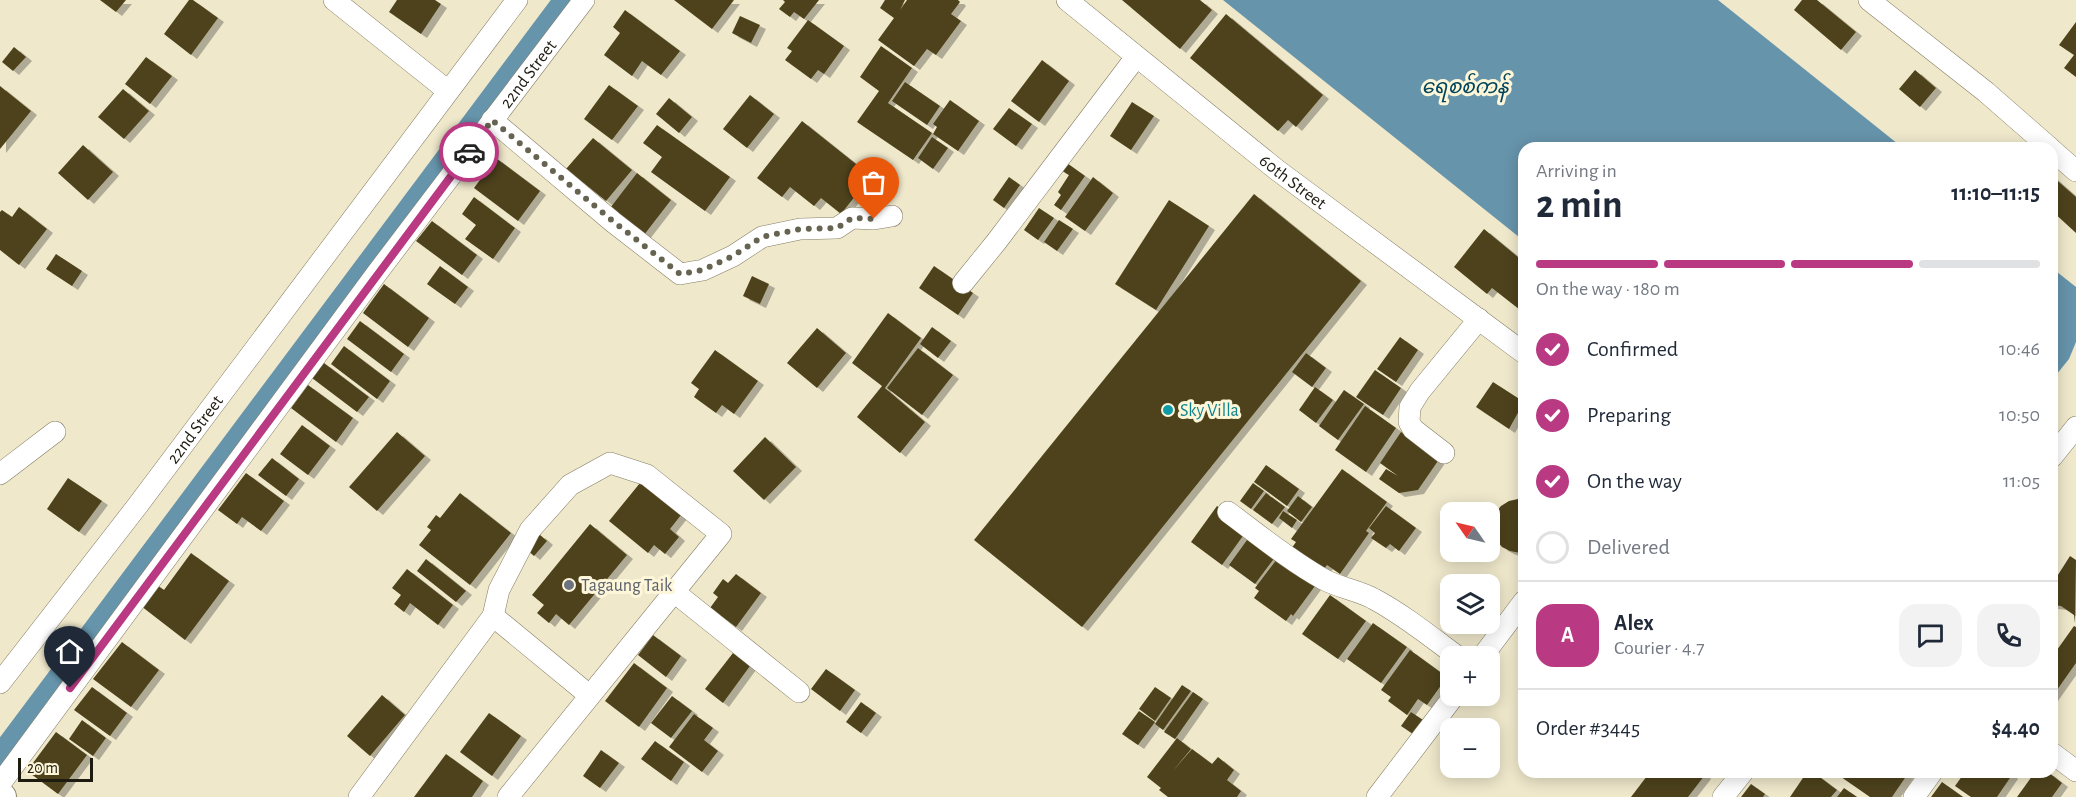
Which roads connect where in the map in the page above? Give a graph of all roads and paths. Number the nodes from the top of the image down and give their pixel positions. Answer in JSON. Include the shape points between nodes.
{"nodes":[{"id":1,"x":334,"y":0,"type":"edge"},
{"id":2,"x":517,"y":0,"type":"edge"},
{"id":3,"x":584,"y":0,"type":"edge"},
{"id":4,"x":1067,"y":0,"type":"edge"},
{"id":5,"x":1869,"y":0,"type":"edge"},
{"id":6,"x":1136,"y":57,"type":"junction"},
{"id":7,"x":448,"y":91,"type":"junction"},
{"id":8,"x":492,"y":120,"type":"junction"},
{"id":9,"x":2043,"y":142,"type":"edge"},
{"id":10,"x":2058,"y":155,"type":"edge"},
{"id":11,"x":2076,"y":171,"type":"edge"},
{"id":12,"x":891,"y":216,"type":"dead end"},
{"id":13,"x":963,"y":283,"type":"dead end"},
{"id":14,"x":1479,"y":319,"type":"junction"},
{"id":15,"x":1518,"y":348,"type":"edge"},
{"id":16,"x":2076,"y":428,"type":"edge"},
{"id":17,"x":55,"y":432,"type":"dead end"},
{"id":18,"x":2058,"y":450,"type":"edge"},
{"id":19,"x":1444,"y":453,"type":"dead end"},
{"id":20,"x":0,"y":474,"type":"edge"},
{"id":21,"x":1228,"y":513,"type":"dead end"},
{"id":22,"x":673,"y":591,"type":"junction"},
{"id":23,"x":1518,"y":609,"type":"edge"},
{"id":24,"x":493,"y":616,"type":"junction"},
{"id":25,"x":1443,"y":646,"type":"edge"},
{"id":26,"x":1490,"y":646,"type":"edge"},
{"id":27,"x":0,"y":683,"type":"edge"},
{"id":28,"x":799,"y":692,"type":"dead end"},
{"id":29,"x":589,"y":695,"type":"junction"},
{"id":30,"x":1446,"y":706,"type":"edge"},
{"id":31,"x":2058,"y":758,"type":"edge"},
{"id":32,"x":2076,"y":771,"type":"edge"},
{"id":33,"x":1738,"y":778,"type":"edge"},
{"id":34,"x":1928,"y":778,"type":"edge"},
{"id":35,"x":0,"y":784,"type":"edge"},
{"id":36,"x":359,"y":797,"type":"edge"},
{"id":37,"x":508,"y":797,"type":"edge"},
{"id":38,"x":1377,"y":797,"type":"edge"},
{"id":39,"x":1723,"y":797,"type":"edge"},
{"id":40,"x":1914,"y":797,"type":"edge"}],
"edges":[{"from":1,"to":7,"type":"street"},
{"from":2,"to":7,"type":"street","name":"22nd Street"},
{"from":3,"to":8,"type":"street","name":"22nd Street"},
{"from":4,"to":6,"type":"street","name":"60th Street"},
{"from":5,"to":9,"type":"street"},
{"from":6,"to":13,"type":"street"},
{"from":6,"to":14,"type":"street","name":"60th Street","via":[[1277,170]]},
{"from":7,"to":27,"type":"street","name":"22nd Street","via":[[138,506]]},
{"from":8,"to":12,"type":"street","via":[[680,274],[703,270],[762,237],[800,229],[837,228],[852,218]]},
{"from":8,"to":35,"type":"street","name":"22nd Street"},
{"from":10,"to":11,"type":"street"},
{"from":14,"to":15,"type":"street","name":"60th Street"},
{"from":14,"to":19,"type":"street","via":[[1410,407],[1409,422],[1413,429]]},
{"from":16,"to":18,"type":"street"},
{"from":17,"to":20,"type":"street"},
{"from":21,"to":25,"type":"street","via":[[1307,570],[1325,581],[1375,599]]},
{"from":22,"to":24,"type":"street","via":[[721,534],[646,475],[610,463],[570,485],[530,530],[499,590]]},
{"from":22,"to":28,"type":"street"},
{"from":22,"to":29,"type":"street"},
{"from":23,"to":26,"type":"street"},
{"from":24,"to":29,"type":"street"},
{"from":24,"to":36,"type":"street"},
{"from":29,"to":37,"type":"street"},
{"from":30,"to":38,"type":"street"},
{"from":31,"to":32,"type":"street"},
{"from":33,"to":39,"type":"street"},
{"from":34,"to":40,"type":"street"}]}
